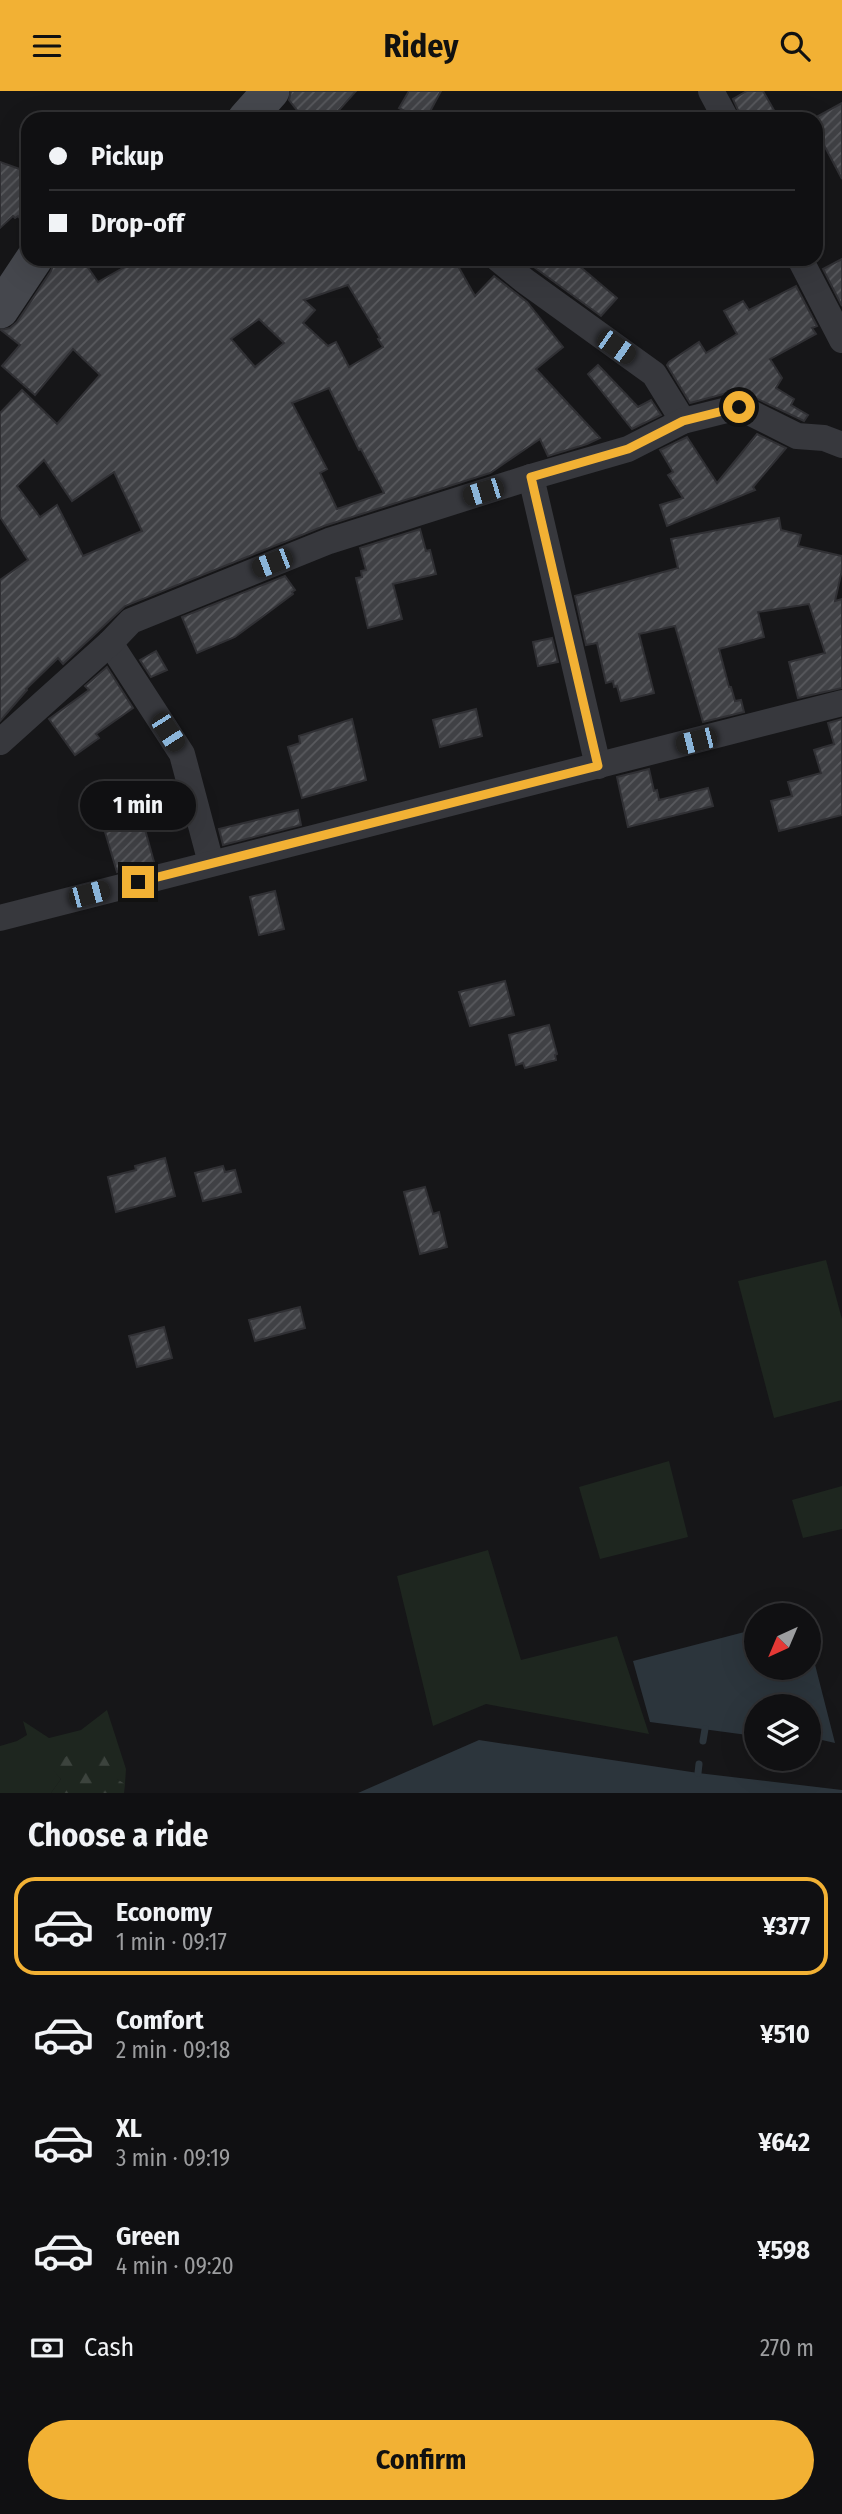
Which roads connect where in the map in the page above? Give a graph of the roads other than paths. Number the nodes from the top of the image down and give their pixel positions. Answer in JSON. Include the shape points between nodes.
{"nodes":[{"id":1,"x":271,"y":91,"type":"edge"},
{"id":2,"x":711,"y":91,"type":"edge"},
{"id":3,"x":252,"y":112,"type":"edge"},
{"id":4,"x":722,"y":112,"type":"edge"},
{"id":5,"x":29,"y":266,"type":"edge"},
{"id":6,"x":507,"y":266,"type":"edge"},
{"id":7,"x":804,"y":266,"type":"edge"},
{"id":8,"x":0,"y":310,"type":"edge"},
{"id":9,"x":842,"y":340,"type":"edge"},
{"id":10,"x":683,"y":421,"type":"junction"},
{"id":11,"x":842,"y":445,"type":"edge"},
{"id":12,"x":531,"y":477,"type":"junction"},
{"id":13,"x":110,"y":643,"type":"junction"},
{"id":14,"x":842,"y":703,"type":"edge"},
{"id":15,"x":0,"y":742,"type":"edge"},
{"id":16,"x":598,"y":766,"type":"junction"},
{"id":17,"x":211,"y":863,"type":"junction"},
{"id":18,"x":0,"y":918,"type":"edge"}],
"edges":[{"from":1,"to":3,"type":"main road"},
{"from":2,"to":4,"type":"street"},
{"from":5,"to":8,"type":"main road"},
{"from":6,"to":10,"type":"street","via":[[654,374]]},
{"from":7,"to":9,"type":"street"},
{"from":10,"to":11,"type":"street","via":[[739,407],[797,436],[824,437]]},
{"from":10,"to":12,"type":"street","via":[[628,449]]},
{"from":12,"to":13,"type":"street","via":[[329,541],[238,576],[131,621]]},
{"from":12,"to":16,"type":"street"},
{"from":13,"to":15,"type":"street"},
{"from":13,"to":17,"type":"street","via":[[182,754]]},
{"from":14,"to":16,"type":"street"},
{"from":16,"to":17,"type":"street"},
{"from":17,"to":18,"type":"street"}]}
